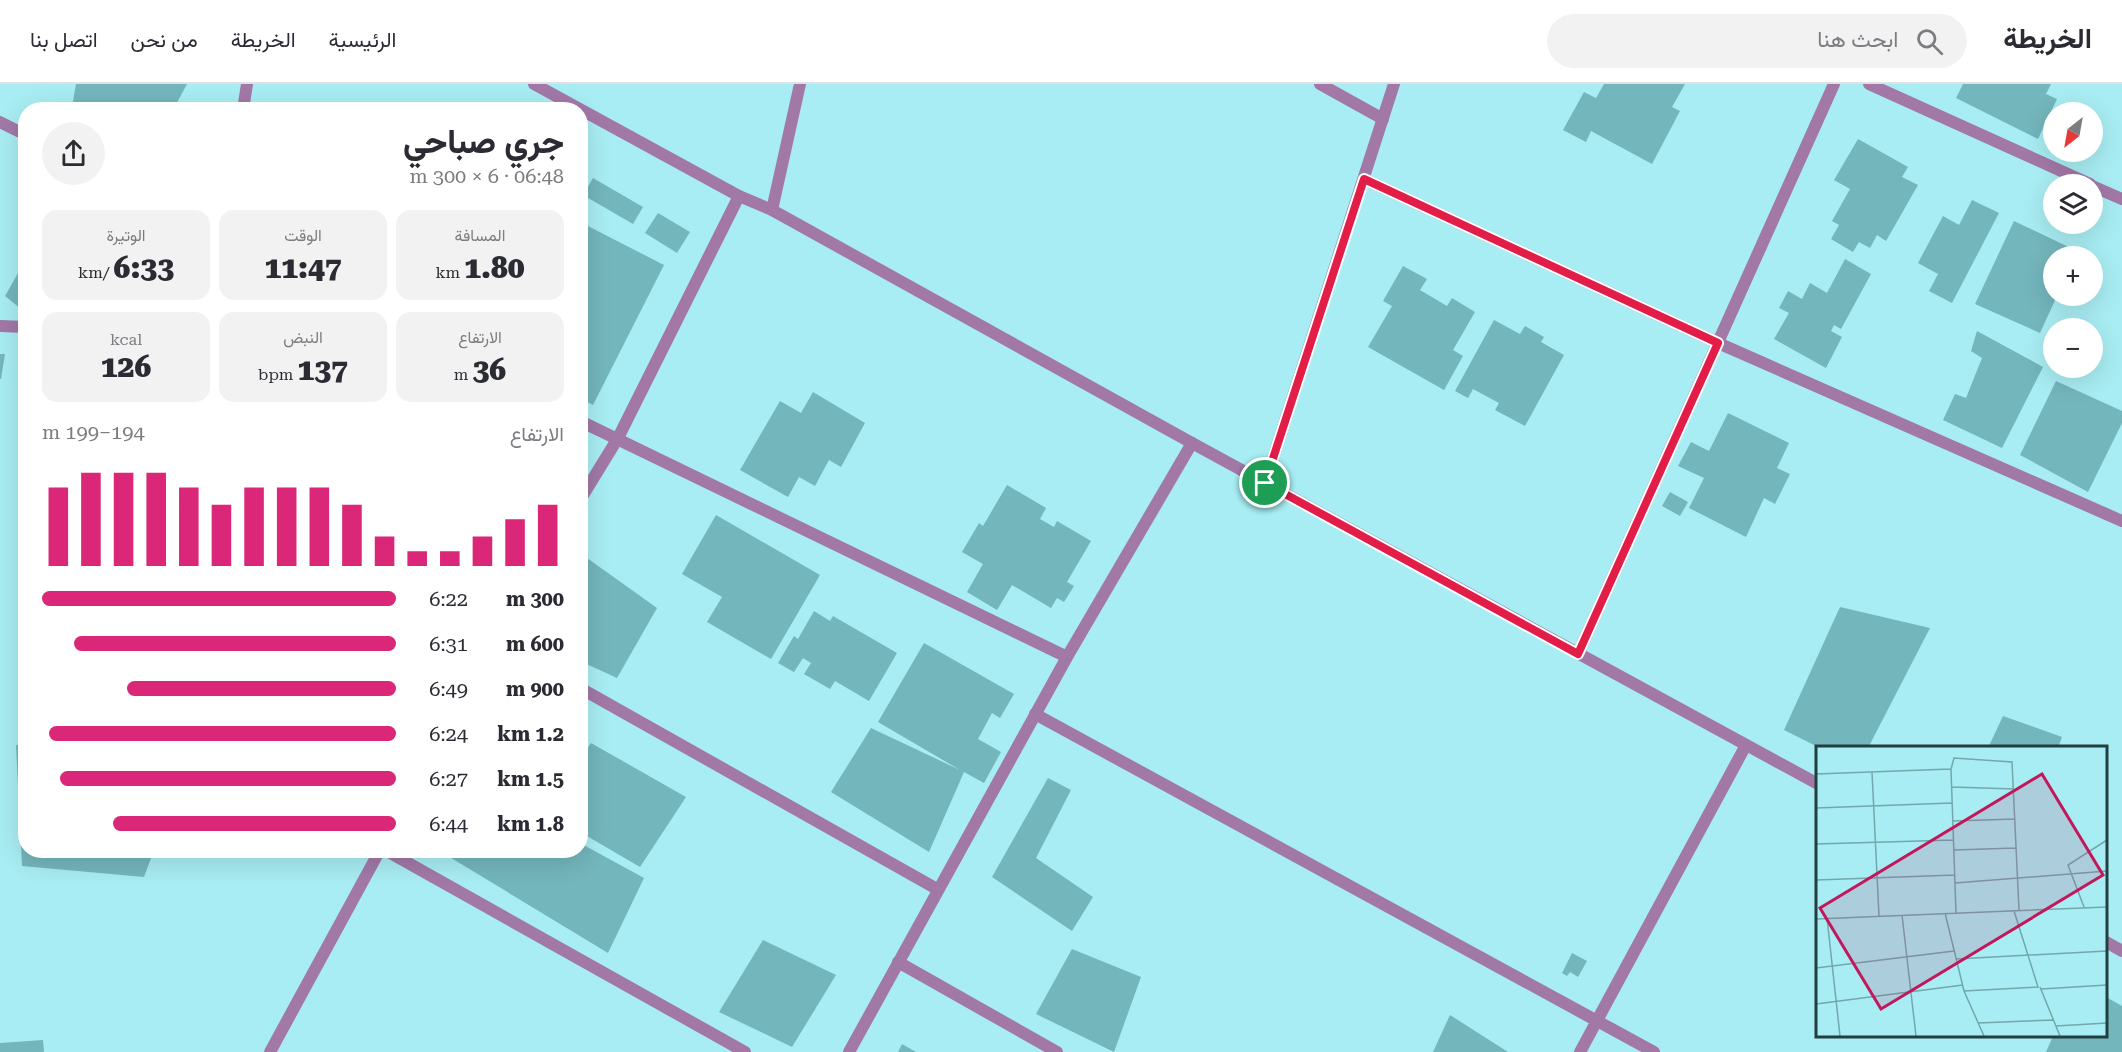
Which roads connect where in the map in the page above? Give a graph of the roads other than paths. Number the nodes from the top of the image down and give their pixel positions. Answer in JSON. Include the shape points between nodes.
{"nodes":[{"id":1,"x":247,"y":84,"type":"edge"},
{"id":2,"x":534,"y":84,"type":"edge"},
{"id":3,"x":800,"y":84,"type":"edge"},
{"id":4,"x":1320,"y":84,"type":"edge"},
{"id":5,"x":1394,"y":84,"type":"edge"},
{"id":6,"x":1834,"y":84,"type":"edge"},
{"id":7,"x":1869,"y":84,"type":"edge"},
{"id":8,"x":244,"y":102,"type":"edge"},
{"id":9,"x":567,"y":102,"type":"edge"},
{"id":10,"x":588,"y":114,"type":"edge"},
{"id":11,"x":1383,"y":119,"type":"junction"},
{"id":12,"x":0,"y":122,"type":"edge"},
{"id":13,"x":18,"y":131,"type":"edge"},
{"id":14,"x":2067,"y":174,"type":"edge"},
{"id":15,"x":1364,"y":179,"type":"junction"},
{"id":16,"x":2103,"y":190,"type":"edge"},
{"id":17,"x":739,"y":196,"type":"junction"},
{"id":18,"x":2122,"y":199,"type":"edge"},
{"id":19,"x":771,"y":210,"type":"junction"},
{"id":20,"x":0,"y":326,"type":"edge"},
{"id":21,"x":18,"y":327,"type":"edge"},
{"id":22,"x":1718,"y":343,"type":"junction"},
{"id":23,"x":588,"y":425,"type":"edge"},
{"id":24,"x":618,"y":438,"type":"junction"},
{"id":25,"x":1192,"y":443,"type":"junction"},
{"id":26,"x":1265,"y":483,"type":"junction"},
{"id":27,"x":588,"y":487,"type":"edge"},
{"id":28,"x":2122,"y":521,"type":"edge"},
{"id":29,"x":1578,"y":654,"type":"junction"},
{"id":30,"x":1067,"y":657,"type":"junction"},
{"id":31,"x":588,"y":693,"type":"edge"},
{"id":32,"x":1035,"y":714,"type":"junction"},
{"id":33,"x":1746,"y":745,"type":"junction"},
{"id":34,"x":1816,"y":783,"type":"edge"},
{"id":35,"x":376,"y":858,"type":"edge"},
{"id":36,"x":399,"y":858,"type":"edge"},
{"id":37,"x":937,"y":889,"type":"junction"},
{"id":38,"x":898,"y":962,"type":"junction"},
{"id":39,"x":1597,"y":1021,"type":"junction"},
{"id":40,"x":270,"y":1052,"type":"edge"},
{"id":41,"x":745,"y":1052,"type":"edge"},
{"id":42,"x":849,"y":1052,"type":"edge"},
{"id":43,"x":1058,"y":1052,"type":"edge"},
{"id":44,"x":1580,"y":1052,"type":"edge"},
{"id":45,"x":1654,"y":1052,"type":"edge"}],
"edges":[{"from":1,"to":8,"type":"street"},
{"from":2,"to":9,"type":"street"},
{"from":3,"to":19,"type":"street"},
{"from":4,"to":11,"type":"street"},
{"from":5,"to":11,"type":"street"},
{"from":6,"to":22,"type":"street"},
{"from":7,"to":14,"type":"street"},
{"from":10,"to":17,"type":"street"},
{"from":11,"to":15,"type":"street"},
{"from":12,"to":13,"type":"street"},
{"from":15,"to":22,"type":"street"},
{"from":15,"to":26,"type":"street"},
{"from":16,"to":18,"type":"street"},
{"from":17,"to":19,"type":"street"},
{"from":17,"to":24,"type":"street"},
{"from":19,"to":25,"type":"street"},
{"from":20,"to":21,"type":"street"},
{"from":22,"to":28,"type":"street"},
{"from":22,"to":29,"type":"street"},
{"from":23,"to":24,"type":"street"},
{"from":24,"to":27,"type":"street"},
{"from":24,"to":30,"type":"street"},
{"from":25,"to":26,"type":"street"},
{"from":25,"to":30,"type":"street"},
{"from":26,"to":29,"type":"street"},
{"from":29,"to":33,"type":"street"},
{"from":30,"to":32,"type":"street"},
{"from":31,"to":37,"type":"street"},
{"from":32,"to":37,"type":"street"},
{"from":32,"to":39,"type":"street"},
{"from":33,"to":34,"type":"street"},
{"from":33,"to":39,"type":"street"},
{"from":35,"to":40,"type":"street"},
{"from":36,"to":41,"type":"street"},
{"from":37,"to":38,"type":"street"},
{"from":38,"to":42,"type":"street"},
{"from":38,"to":43,"type":"street"},
{"from":39,"to":44,"type":"street"},
{"from":39,"to":45,"type":"street"}]}
